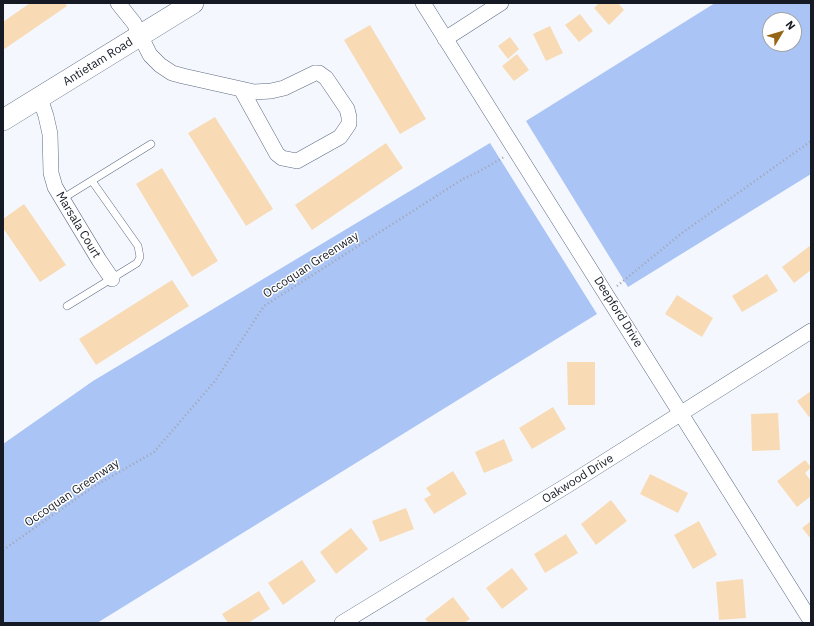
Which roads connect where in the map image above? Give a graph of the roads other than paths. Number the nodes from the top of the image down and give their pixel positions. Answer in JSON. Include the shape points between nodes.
{"nodes":[{"id":1,"x":118,"y":3,"type":"edge"},
{"id":2,"x":193,"y":3,"type":"edge"},
{"id":3,"x":423,"y":3,"type":"edge"},
{"id":4,"x":501,"y":3,"type":"edge"},
{"id":5,"x":141,"y":36,"type":"junction"},
{"id":6,"x":445,"y":39,"type":"junction"},
{"id":7,"x":241,"y":89,"type":"junction"},
{"id":8,"x":40,"y":98,"type":"junction"},
{"id":9,"x":3,"y":120,"type":"edge"},
{"id":10,"x":151,"y":144,"type":"dead end"},
{"id":11,"x":92,"y":181,"type":"junction"},
{"id":12,"x":61,"y":200,"type":"junction"},
{"id":13,"x":112,"y":279,"type":"junction"},
{"id":14,"x":67,"y":306,"type":"dead end"},
{"id":15,"x":811,"y":330,"type":"edge"},
{"id":16,"x":681,"y":413,"type":"junction"},
{"id":17,"x":809,"y":621,"type":"edge"},
{"id":18,"x":342,"y":623,"type":"edge"}],
"edges":[{"from":1,"to":5,"type":"street"},
{"from":2,"to":5,"type":"street","name":"Antietam Road"},
{"from":3,"to":6,"type":"street","name":"Deepford Drive"},
{"from":4,"to":6,"type":"street"},
{"from":5,"to":7,"type":"street","via":[[150,55],[172,72]]},
{"from":5,"to":8,"type":"street","name":"Antietam Road"},
{"from":6,"to":16,"type":"street","name":"Deepford Drive"},
{"from":7,"to":7,"type":"street","via":[[277,154],[282,158],[297,161],[340,137],[349,124],[347,109],[326,78],[319,73],[271,91],[254,92]]},
{"from":8,"to":9,"type":"street","name":"Antietam Road"},
{"from":8,"to":12,"type":"street","name":"Marsala Court","via":[[50,134],[52,173]]},
{"from":10,"to":11,"type":"lane"},
{"from":11,"to":12,"type":"lane"},
{"from":11,"to":13,"type":"lane","via":[[140,250],[137,264]]},
{"from":12,"to":13,"type":"street","name":"Marsala Court"},
{"from":13,"to":14,"type":"lane"},
{"from":15,"to":16,"type":"street","name":"Oakwood Drive"},
{"from":16,"to":17,"type":"street","name":"Deepford Drive"},
{"from":16,"to":18,"type":"street","name":"Oakwood Drive"}]}
